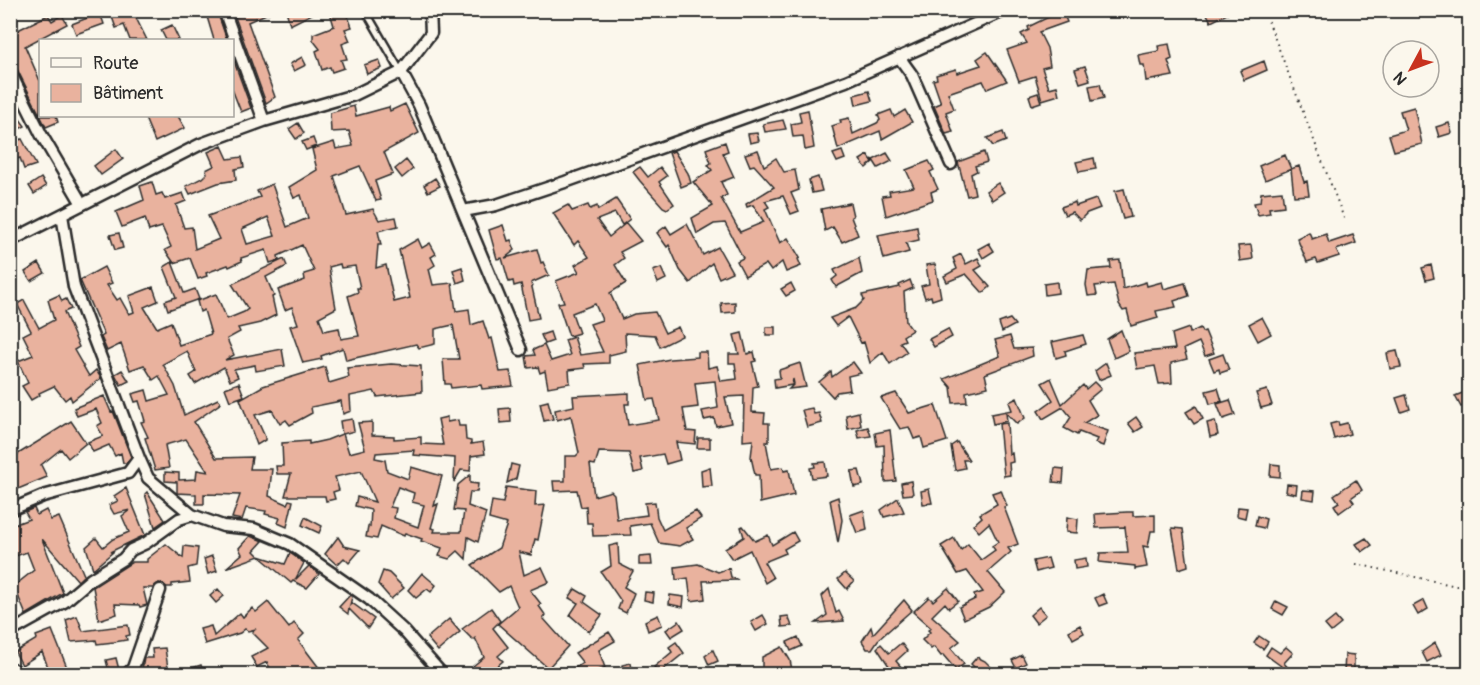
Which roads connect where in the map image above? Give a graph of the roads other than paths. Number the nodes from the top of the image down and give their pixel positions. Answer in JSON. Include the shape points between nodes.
{"nodes":[{"id":1,"x":224,"y":10,"type":"edge"},
{"id":2,"x":365,"y":10,"type":"edge"},
{"id":3,"x":430,"y":10,"type":"edge"},
{"id":4,"x":1006,"y":10,"type":"edge"},
{"id":5,"x":899,"y":57,"type":"junction"},
{"id":6,"x":10,"y":72,"type":"edge"},
{"id":7,"x":401,"y":72,"type":"junction"},
{"id":8,"x":264,"y":121,"type":"junction"},
{"id":9,"x":951,"y":164,"type":"dead end"},
{"id":10,"x":82,"y":204,"type":"junction"},
{"id":11,"x":463,"y":211,"type":"junction"},
{"id":12,"x":62,"y":215,"type":"junction"},
{"id":13,"x":10,"y":241,"type":"edge"},
{"id":14,"x":521,"y":350,"type":"dead end"},
{"id":15,"x":139,"y":458,"type":"junction"},
{"id":16,"x":10,"y":510,"type":"edge"},
{"id":17,"x":192,"y":515,"type":"junction"},
{"id":18,"x":160,"y":590,"type":"dead end"},
{"id":19,"x":10,"y":632,"type":"edge"},
{"id":20,"x":127,"y":675,"type":"edge"},
{"id":21,"x":442,"y":675,"type":"edge"}],
"edges":[{"from":1,"to":8,"type":"street"},
{"from":2,"to":7,"type":"lane"},
{"from":3,"to":7,"type":"street","via":[[431,33]]},
{"from":4,"to":5,"type":"street"},
{"from":5,"to":9,"type":"street","via":[[912,75]]},
{"from":5,"to":11,"type":"street","via":[[846,81],[629,160],[496,204]]},
{"from":6,"to":10,"type":"street"},
{"from":7,"to":8,"type":"street","via":[[354,95]]},
{"from":7,"to":11,"type":"street"},
{"from":8,"to":10,"type":"street","via":[[201,144]]},
{"from":10,"to":12,"type":"street"},
{"from":11,"to":14,"type":"street"},
{"from":12,"to":13,"type":"street"},
{"from":12,"to":15,"type":"street","via":[[74,287]]},
{"from":15,"to":16,"type":"street","via":[[128,473],[43,496]]},
{"from":15,"to":17,"type":"street","via":[[148,478]]},
{"from":17,"to":19,"type":"street","via":[[131,549],[64,602]]},
{"from":17,"to":21,"type":"street","via":[[223,526],[254,529],[290,544],[369,599],[405,631]]},
{"from":18,"to":20,"type":"street","via":[[133,668]]}]}
